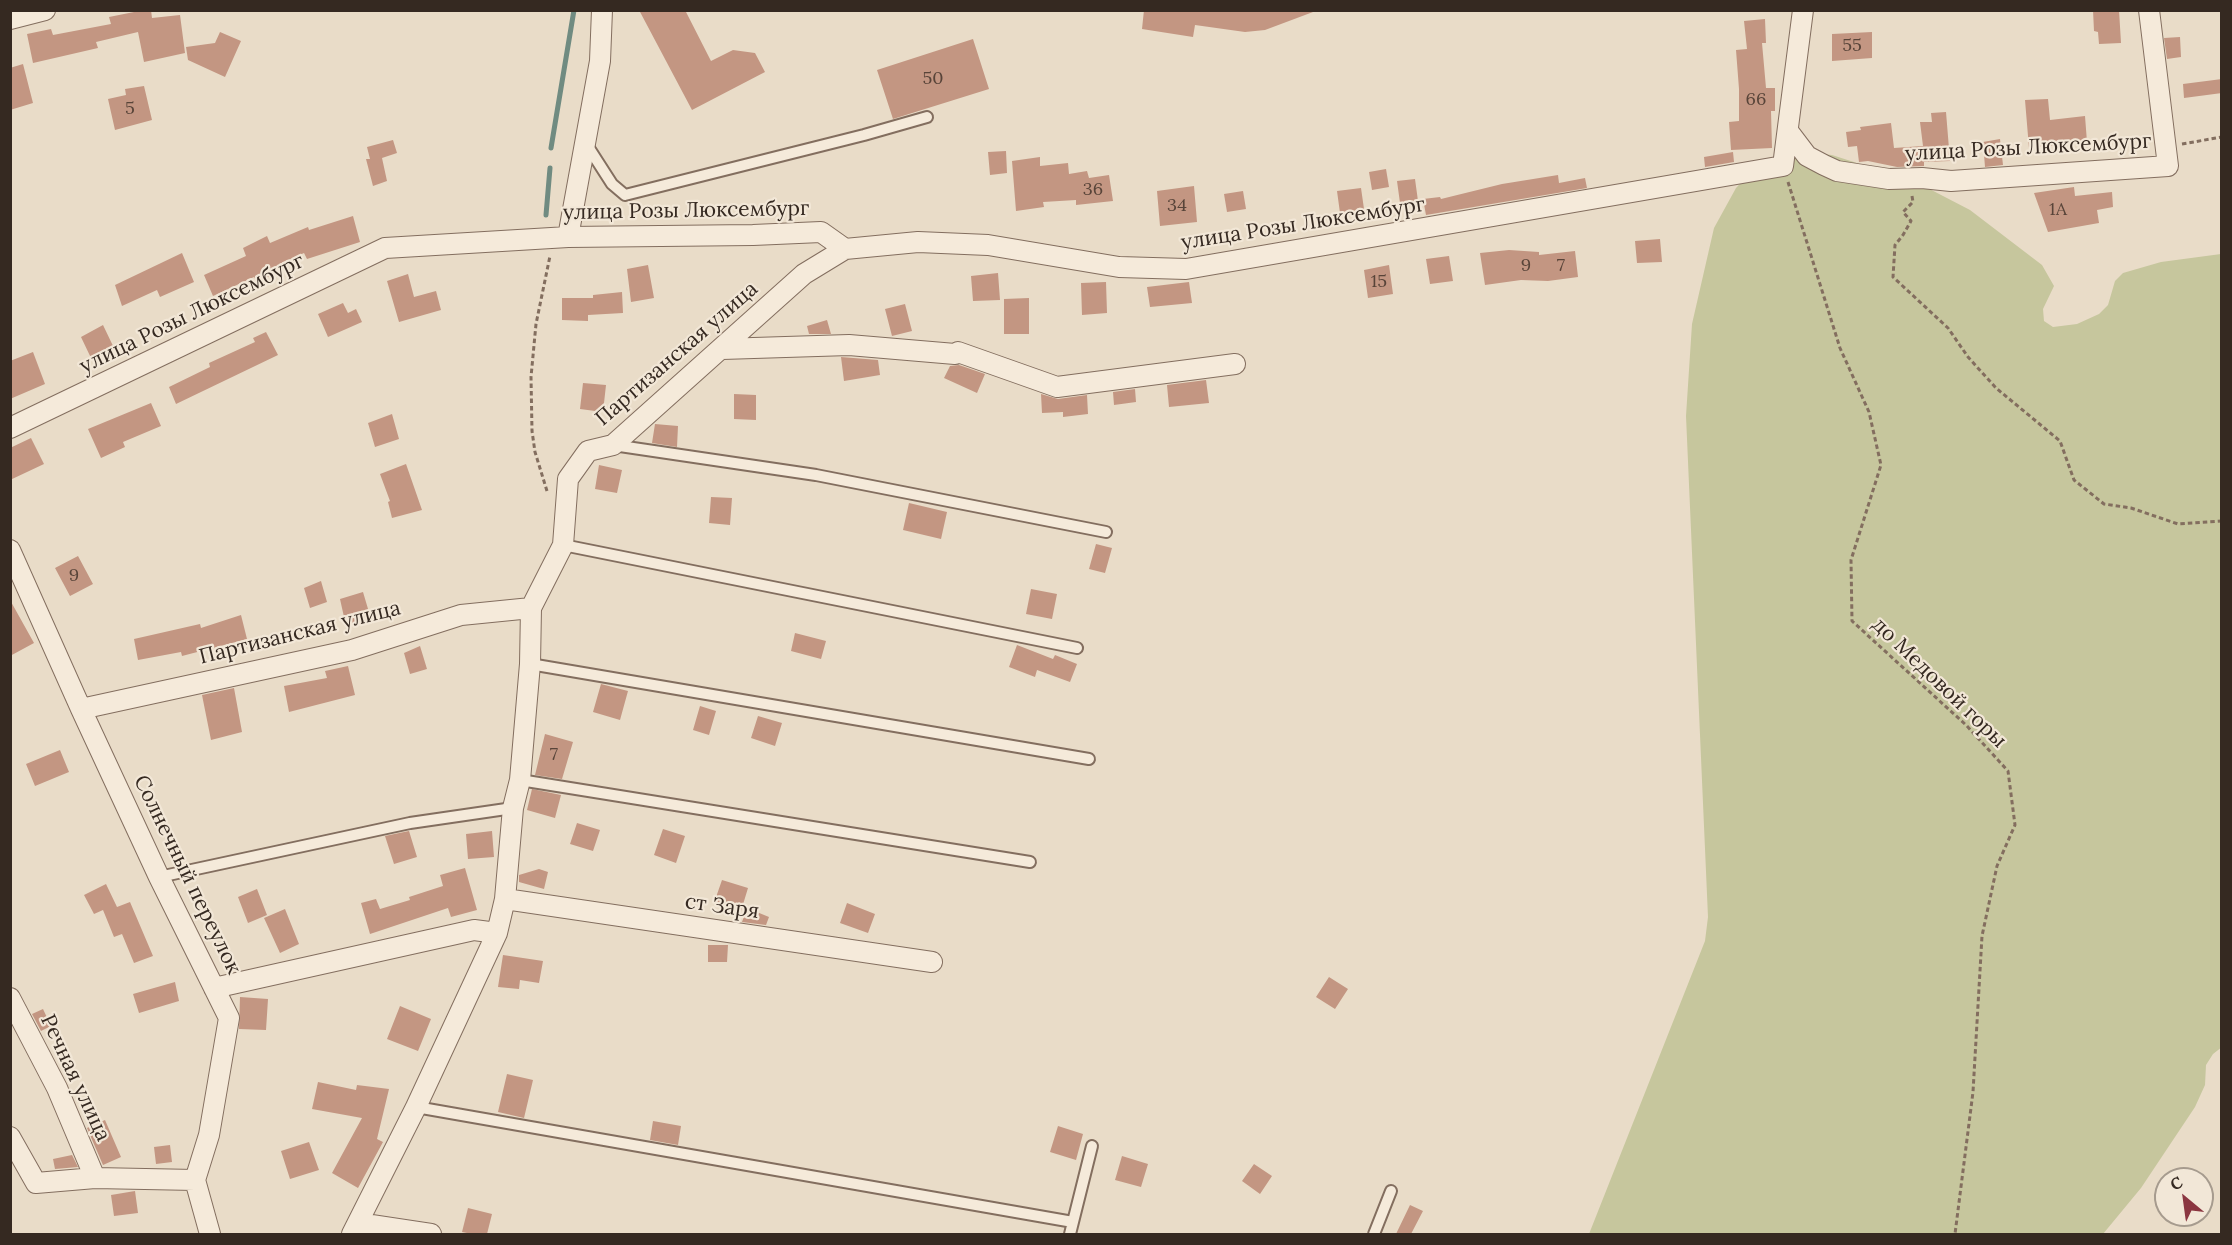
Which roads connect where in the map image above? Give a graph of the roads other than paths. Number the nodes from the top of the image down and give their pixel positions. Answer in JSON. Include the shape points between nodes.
{"nodes":[{"id":1,"x":45,"y":10,"type":"edge"},
{"id":2,"x":602,"y":10,"type":"edge"},
{"id":3,"x":1803,"y":10,"type":"edge"},
{"id":4,"x":2149,"y":10,"type":"edge"},
{"id":5,"x":10,"y":19,"type":"edge"},
{"id":6,"x":927,"y":117,"type":"dead end"},
{"id":7,"x":1788,"y":131,"type":"junction"},
{"id":8,"x":585,"y":142,"type":"junction"},
{"id":9,"x":561,"y":238,"type":"junction"},
{"id":10,"x":845,"y":249,"type":"junction"},
{"id":11,"x":722,"y":349,"type":"junction"},
{"id":12,"x":1235,"y":364,"type":"dead end"},
{"id":13,"x":10,"y":428,"type":"edge"},
{"id":14,"x":613,"y":445,"type":"junction"},
{"id":15,"x":1106,"y":532,"type":"dead end"},
{"id":16,"x":562,"y":545,"type":"junction"},
{"id":17,"x":10,"y":550,"type":"edge"},
{"id":18,"x":18,"y":586,"type":"edge"},
{"id":19,"x":531,"y":609,"type":"junction"},
{"id":20,"x":1077,"y":648,"type":"dead end"},
{"id":21,"x":530,"y":664,"type":"junction"},
{"id":22,"x":81,"y":709,"type":"junction"},
{"id":23,"x":1089,"y":759,"type":"dead end"},
{"id":24,"x":520,"y":780,"type":"junction"},
{"id":25,"x":513,"y":808,"type":"junction"},
{"id":26,"x":1030,"y":862,"type":"dead end"},
{"id":27,"x":159,"y":877,"type":"junction"},
{"id":28,"x":505,"y":899,"type":"junction"},
{"id":29,"x":497,"y":933,"type":"junction"},
{"id":30,"x":932,"y":962,"type":"dead end"},
{"id":31,"x":214,"y":988,"type":"junction"},
{"id":32,"x":10,"y":998,"type":"edge"},
{"id":33,"x":416,"y":1107,"type":"junction"},
{"id":34,"x":10,"y":1137,"type":"edge"},
{"id":35,"x":1092,"y":1146,"type":"dead end"},
{"id":36,"x":95,"y":1178,"type":"junction"},
{"id":37,"x":195,"y":1180,"type":"junction"},
{"id":38,"x":1391,"y":1191,"type":"dead end"},
{"id":39,"x":1073,"y":1222,"type":"junction"},
{"id":40,"x":355,"y":1229,"type":"edge"},
{"id":41,"x":210,"y":1234,"type":"edge"},
{"id":42,"x":431,"y":1234,"type":"edge"},
{"id":43,"x":1070,"y":1234,"type":"edge"},
{"id":44,"x":1374,"y":1234,"type":"edge"}],
"edges":[{"from":1,"to":5,"type":"street"},
{"from":2,"to":8,"type":"street","via":[[600,61]]},
{"from":3,"to":7,"type":"street"},
{"from":4,"to":7,"type":"street","name":"улица Розы Люксембург","via":[[2168,166],[1951,181],[1889,179],[1837,171],[1824,165],[1807,156]]},
{"from":6,"to":8,"type":"lane","via":[[625,195],[612,184]]},
{"from":7,"to":10,"type":"street","name":"улица Розы Люксембург","via":[[1783,166],[1186,269],[1119,267],[988,245],[918,242]]},
{"from":8,"to":9,"type":"street"},
{"from":9,"to":10,"type":"street","name":"улица Розы Люксембург","via":[[821,232]]},
{"from":9,"to":13,"type":"street","name":"улица Розы Люксембург","via":[[385,248]]},
{"from":10,"to":11,"type":"street","name":"Партизанская улица","via":[[804,274]]},
{"from":11,"to":12,"type":"street","via":[[849,345],[958,352],[1057,387]]},
{"from":11,"to":14,"type":"street","name":"Партизанская улица"},
{"from":14,"to":15,"type":"lane","via":[[816,475]]},
{"from":14,"to":16,"type":"street","name":"Партизанская улица","via":[[588,451],[568,479]]},
{"from":16,"to":19,"type":"street","name":"Партизанская улица"},
{"from":16,"to":20,"type":"lane"},
{"from":17,"to":18,"type":"street","name":"Солнечный переулок"},
{"from":18,"to":22,"type":"street","name":"Солнечный переулок"},
{"from":19,"to":21,"type":"street","name":"Партизанская улица"},
{"from":19,"to":22,"type":"street","name":"Партизанская улица","via":[[461,615],[352,650]]},
{"from":21,"to":23,"type":"lane"},
{"from":21,"to":24,"type":"street","name":"Партизанская улица"},
{"from":22,"to":27,"type":"street","name":"Солнечный переулок"},
{"from":24,"to":25,"type":"street","name":"Партизанская улица"},
{"from":24,"to":26,"type":"lane"},
{"from":25,"to":27,"type":"lane","via":[[410,824]]},
{"from":25,"to":28,"type":"street","name":"Партизанская улица"},
{"from":27,"to":31,"type":"street","name":"Солнечный переулок"},
{"from":28,"to":29,"type":"street","name":"Партизанская улица"},
{"from":28,"to":30,"type":"street","name":"ст Заря"},
{"from":29,"to":31,"type":"street","via":[[474,930]]},
{"from":29,"to":33,"type":"street","name":"Партизанская улица"},
{"from":31,"to":37,"type":"street","name":"Солнечный переулок","via":[[229,1018],[209,1135]]},
{"from":32,"to":36,"type":"street","name":"Речная улица","via":[[57,1088]]},
{"from":33,"to":39,"type":"lane"},
{"from":33,"to":40,"type":"street","name":"Партизанская улица"},
{"from":34,"to":36,"type":"street","via":[[36,1184]]},
{"from":35,"to":39,"type":"lane"},
{"from":36,"to":37,"type":"street"},
{"from":37,"to":41,"type":"street"},
{"from":38,"to":44,"type":"lane"},
{"from":39,"to":43,"type":"lane"},
{"from":40,"to":42,"type":"street"}]}
